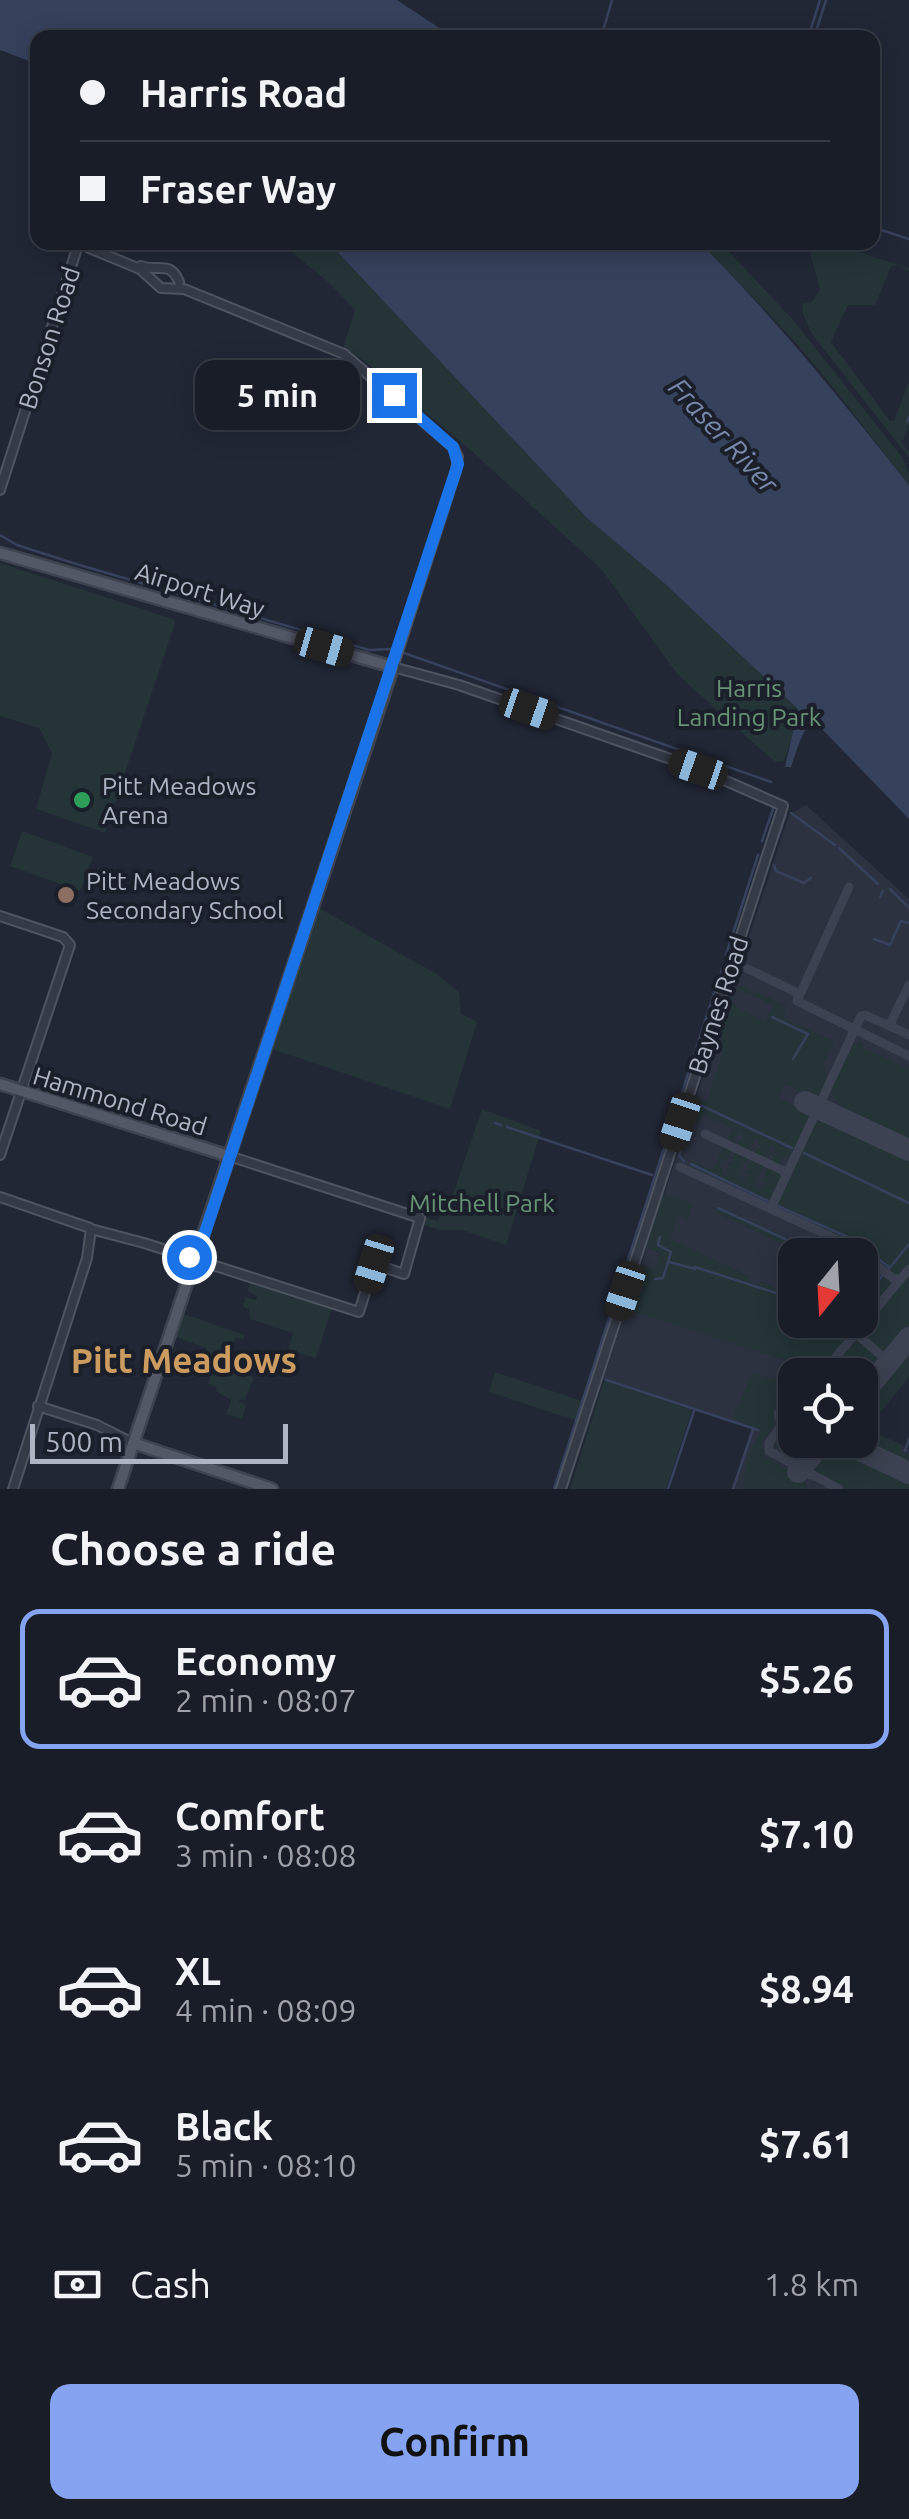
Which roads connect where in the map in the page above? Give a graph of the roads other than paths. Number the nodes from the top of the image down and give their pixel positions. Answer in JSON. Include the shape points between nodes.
{"nodes":[{"id":1,"x":81,"y":250,"type":"edge"},
{"id":2,"x":99,"y":250,"type":"edge"},
{"id":3,"x":151,"y":272,"type":"junction"},
{"id":4,"x":178,"y":284,"type":"junction"},
{"id":5,"x":0,"y":490,"type":"edge"},
{"id":6,"x":0,"y":553,"type":"edge"},
{"id":7,"x":392,"y":667,"type":"junction"},
{"id":8,"x":783,"y":806,"type":"joint"},
{"id":9,"x":0,"y":916,"type":"edge"},
{"id":10,"x":0,"y":1084,"type":"edge"},
{"id":11,"x":21,"y":1091,"type":"junction"},
{"id":12,"x":0,"y":1154,"type":"edge"},
{"id":13,"x":226,"y":1163,"type":"junction"},
{"id":14,"x":0,"y":1197,"type":"edge"},
{"id":15,"x":94,"y":1228,"type":"junction"},
{"id":16,"x":195,"y":1259,"type":"junction"},
{"id":17,"x":38,"y":1406,"type":"junction"},
{"id":18,"x":135,"y":1444,"type":"junction"},
{"id":19,"x":11,"y":1489,"type":"edge"},
{"id":20,"x":120,"y":1489,"type":"edge"},
{"id":21,"x":272,"y":1489,"type":"edge"},
{"id":22,"x":561,"y":1489,"type":"edge"}],
"edges":[{"from":1,"to":5,"type":"street","name":"Bonson Road"},
{"from":2,"to":3,"type":"street"},
{"from":3,"to":4,"type":"street","via":[[170,269]]},
{"from":3,"to":4,"type":"street","via":[[158,287]]},
{"from":4,"to":7,"type":"street","via":[[349,357],[453,447],[458,457],[444,510]]},
{"from":6,"to":7,"type":"main road","name":"Airport Way"},
{"from":7,"to":8,"type":"street","name":"Airport Way","via":[[698,769]]},
{"from":7,"to":13,"type":"main road"},
{"from":8,"to":22,"type":"street","name":"Baynes Road"},
{"from":9,"to":11,"type":"street","via":[[69,940],[70,947]]},
{"from":10,"to":11,"type":"main road","name":"Hammond Road"},
{"from":11,"to":12,"type":"street"},
{"from":11,"to":13,"type":"main road","name":"Hammond Road","via":[[211,1150]]},
{"from":13,"to":16,"type":"main road"},
{"from":13,"to":16,"type":"street","via":[[420,1218],[404,1274],[374,1264],[359,1312]]},
{"from":14,"to":15,"type":"street"},
{"from":15,"to":16,"type":"street"},
{"from":15,"to":17,"type":"street","via":[[90,1258]]},
{"from":16,"to":18,"type":"main road"},
{"from":17,"to":18,"type":"street"},
{"from":17,"to":19,"type":"street"},
{"from":18,"to":20,"type":"main road"},
{"from":18,"to":21,"type":"main road"}]}
